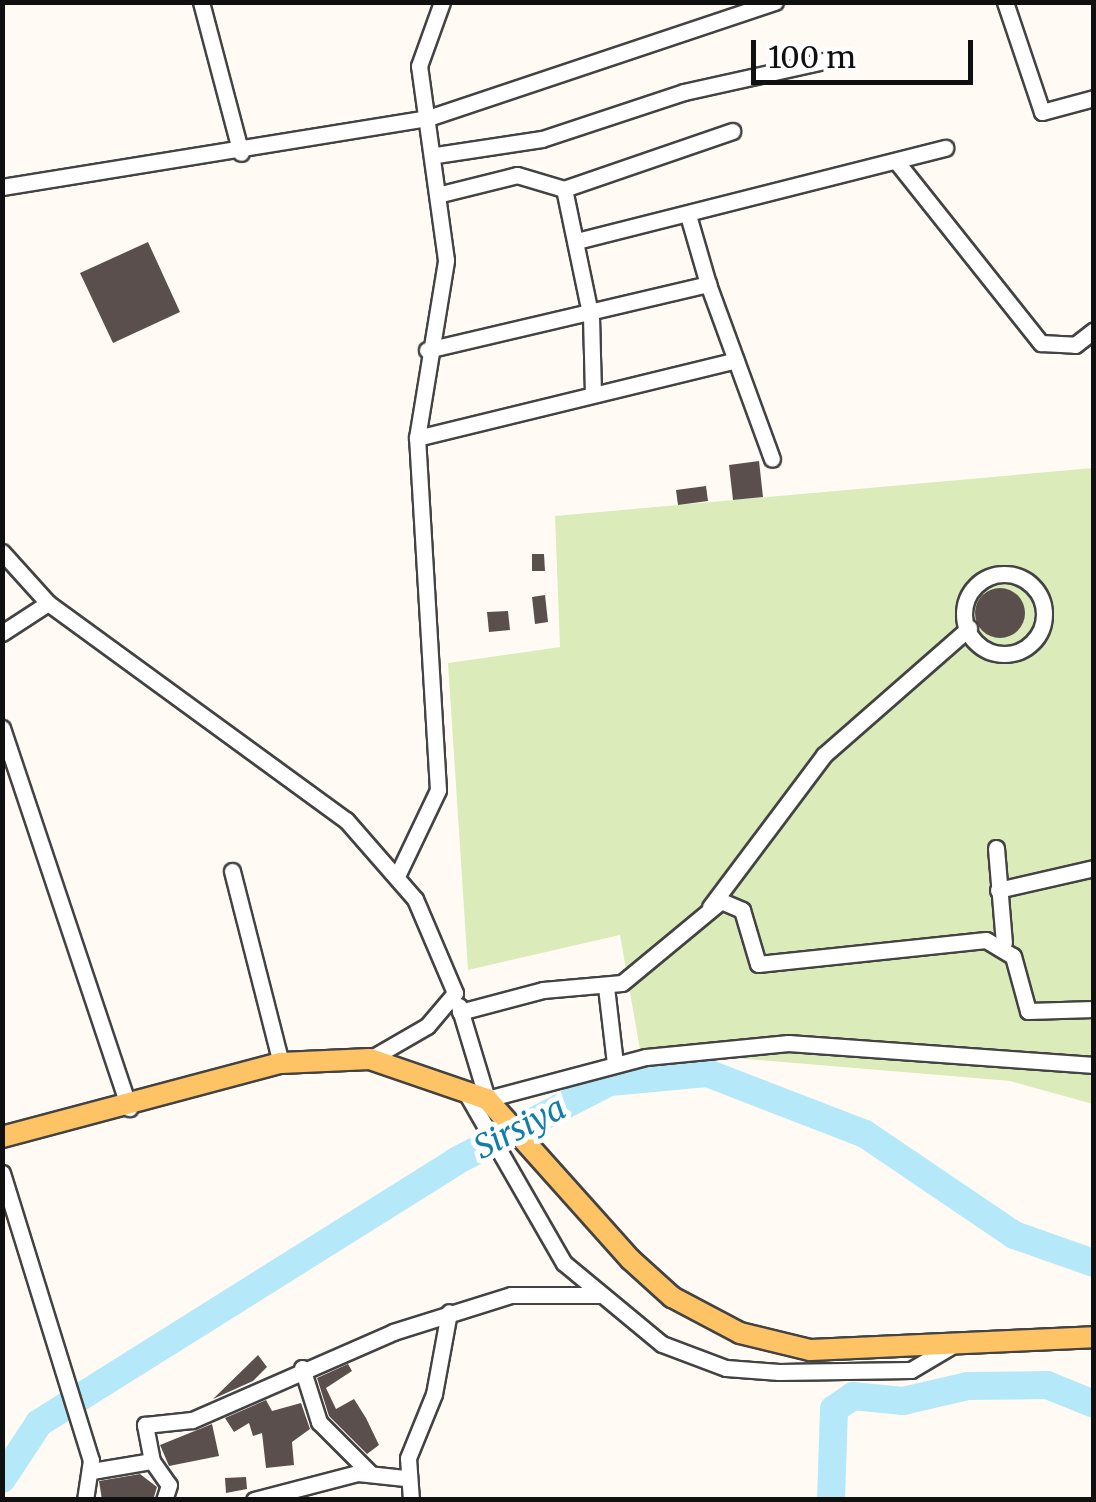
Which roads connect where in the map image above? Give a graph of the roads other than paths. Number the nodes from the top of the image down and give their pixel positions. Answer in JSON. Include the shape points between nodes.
{"nodes":[{"id":1,"x":201,"y":2,"type":"edge"},
{"id":2,"x":442,"y":2,"type":"edge"},
{"id":3,"x":776,"y":2,"type":"edge"},
{"id":4,"x":1006,"y":2,"type":"edge"},
{"id":5,"x":748,"y":8,"type":"edge"},
{"id":6,"x":824,"y":61,"type":"dead end"},
{"id":7,"x":1094,"y":98,"type":"edge"},
{"id":8,"x":428,"y":118,"type":"junction"},
{"id":9,"x":732,"y":131,"type":"dead end"},
{"id":10,"x":945,"y":148,"type":"dead end"},
{"id":11,"x":241,"y":152,"type":"junction"},
{"id":12,"x":436,"y":155,"type":"junction"},
{"id":13,"x":896,"y":161,"type":"junction"},
{"id":14,"x":2,"y":187,"type":"edge"},
{"id":15,"x":564,"y":189,"type":"junction"},
{"id":16,"x":442,"y":194,"type":"junction"},
{"id":17,"x":688,"y":215,"type":"junction"},
{"id":18,"x":577,"y":240,"type":"junction"},
{"id":19,"x":708,"y":284,"type":"junction"},
{"id":20,"x":591,"y":318,"type":"junction"},
{"id":21,"x":1094,"y":330,"type":"edge"},
{"id":22,"x":427,"y":350,"type":"junction"},
{"id":23,"x":736,"y":360,"type":"junction"},
{"id":24,"x":592,"y":393,"type":"junction"},
{"id":25,"x":418,"y":438,"type":"junction"},
{"id":26,"x":772,"y":458,"type":"dead end"},
{"id":27,"x":2,"y":552,"type":"edge"},
{"id":28,"x":48,"y":603,"type":"junction"},
{"id":29,"x":969,"y":628,"type":"junction"},
{"id":30,"x":2,"y":633,"type":"edge"},
{"id":31,"x":2,"y":728,"type":"edge"},
{"id":32,"x":996,"y":848,"type":"dead end"},
{"id":33,"x":1094,"y":868,"type":"edge"},
{"id":34,"x":232,"y":871,"type":"dead end"},
{"id":35,"x":397,"y":876,"type":"junction"},
{"id":36,"x":998,"y":890,"type":"junction"},
{"id":37,"x":710,"y":906,"type":"junction"},
{"id":38,"x":1004,"y":943,"type":"junction"},
{"id":39,"x":606,"y":987,"type":"junction"},
{"id":40,"x":454,"y":993,"type":"junction"},
{"id":41,"x":1094,"y":1009,"type":"edge"},
{"id":42,"x":460,"y":1012,"type":"junction"},
{"id":43,"x":370,"y":1059,"type":"junction"},
{"id":44,"x":281,"y":1062,"type":"junction"},
{"id":45,"x":614,"y":1064,"type":"junction"},
{"id":46,"x":1094,"y":1065,"type":"edge"},
{"id":47,"x":460,"y":1084,"type":"junction"},
{"id":48,"x":495,"y":1105,"type":"junction"},
{"id":49,"x":129,"y":1108,"type":"junction"},
{"id":50,"x":2,"y":1136,"type":"edge"},
{"id":51,"x":2,"y":1172,"type":"edge"},
{"id":52,"x":600,"y":1295,"type":"junction"},
{"id":53,"x":449,"y":1312,"type":"junction"},
{"id":54,"x":1094,"y":1337,"type":"edge"},
{"id":55,"x":958,"y":1342,"type":"junction"},
{"id":56,"x":302,"y":1368,"type":"junction"},
{"id":57,"x":152,"y":1461,"type":"junction"},
{"id":58,"x":92,"y":1465,"type":"junction"},
{"id":59,"x":369,"y":1472,"type":"junction"},
{"id":60,"x":407,"y":1493,"type":"edge"},
{"id":61,"x":85,"y":1500,"type":"edge"},
{"id":62,"x":164,"y":1500,"type":"edge"},
{"id":63,"x":254,"y":1500,"type":"edge"}],
"edges":[{"from":1,"to":11,"type":"street"},
{"from":2,"to":8,"type":"street","via":[[419,66]]},
{"from":3,"to":5,"type":"street"},
{"from":4,"to":7,"type":"street","via":[[1042,112]]},
{"from":5,"to":8,"type":"street","via":[[650,48],[612,50]]},
{"from":6,"to":12,"type":"street","via":[[684,92],[542,139]]},
{"from":8,"to":11,"type":"street"},
{"from":8,"to":12,"type":"street"},
{"from":9,"to":15,"type":"street"},
{"from":10,"to":13,"type":"street"},
{"from":11,"to":14,"type":"street"},
{"from":12,"to":16,"type":"street"},
{"from":13,"to":17,"type":"street"},
{"from":13,"to":21,"type":"street","via":[[1041,343],[1074,345]]},
{"from":15,"to":16,"type":"street","via":[[516,175]]},
{"from":15,"to":18,"type":"street"},
{"from":16,"to":22,"type":"street","via":[[446,260]]},
{"from":17,"to":18,"type":"street"},
{"from":17,"to":19,"type":"street"},
{"from":18,"to":20,"type":"street"},
{"from":19,"to":20,"type":"street"},
{"from":19,"to":23,"type":"street"},
{"from":20,"to":22,"type":"street"},
{"from":20,"to":24,"type":"street"},
{"from":22,"to":25,"type":"street"},
{"from":23,"to":24,"type":"street"},
{"from":23,"to":26,"type":"street"},
{"from":24,"to":25,"type":"street"},
{"from":25,"to":35,"type":"street","via":[[438,790]]},
{"from":27,"to":28,"type":"street"},
{"from":28,"to":30,"type":"street"},
{"from":28,"to":35,"type":"street","via":[[346,820]]},
{"from":29,"to":29,"type":"street","via":[[970,588],[988,577],[1024,578],[1040,593],[1041,630],[1028,646],[984,651]]},
{"from":29,"to":37,"type":"street","via":[[824,755]]},
{"from":31,"to":49,"type":"street"},
{"from":32,"to":36,"type":"street"},
{"from":33,"to":36,"type":"street"},
{"from":34,"to":44,"type":"street"},
{"from":35,"to":40,"type":"street"},
{"from":36,"to":38,"type":"street"},
{"from":37,"to":38,"type":"street","via":[[737,904],[758,964]]},
{"from":37,"to":39,"type":"street","via":[[652,962]]},
{"from":38,"to":41,"type":"street","via":[[1028,1011]]},
{"from":39,"to":42,"type":"street","via":[[543,990]]},
{"from":39,"to":45,"type":"street"},
{"from":40,"to":42,"type":"street"},
{"from":40,"to":43,"type":"street","via":[[427,1026]]},
{"from":42,"to":48,"type":"street"},
{"from":43,"to":44,"type":"main road"},
{"from":43,"to":47,"type":"main road"},
{"from":44,"to":49,"type":"main road"},
{"from":45,"to":46,"type":"street","via":[[840,1043]]},
{"from":45,"to":48,"type":"street"},
{"from":47,"to":48,"type":"main road"},
{"from":47,"to":52,"type":"street","via":[[497,1133],[514,1182],[554,1250]]},
{"from":48,"to":55,"type":"main road","via":[[672,1298],[740,1332],[810,1350]]},
{"from":49,"to":50,"type":"main road"},
{"from":51,"to":58,"type":"street"},
{"from":52,"to":53,"type":"street","via":[[511,1295]]},
{"from":52,"to":55,"type":"street","via":[[662,1344],[726,1368],[912,1370]]},
{"from":53,"to":56,"type":"street"},
{"from":53,"to":60,"type":"street"},
{"from":54,"to":55,"type":"main road"},
{"from":56,"to":57,"type":"street","via":[[192,1420],[145,1424]]},
{"from":56,"to":59,"type":"street","via":[[319,1422]]},
{"from":57,"to":58,"type":"street"},
{"from":57,"to":62,"type":"street","via":[[169,1484]]},
{"from":58,"to":61,"type":"street"},
{"from":59,"to":60,"type":"street"},
{"from":59,"to":63,"type":"street"}]}
